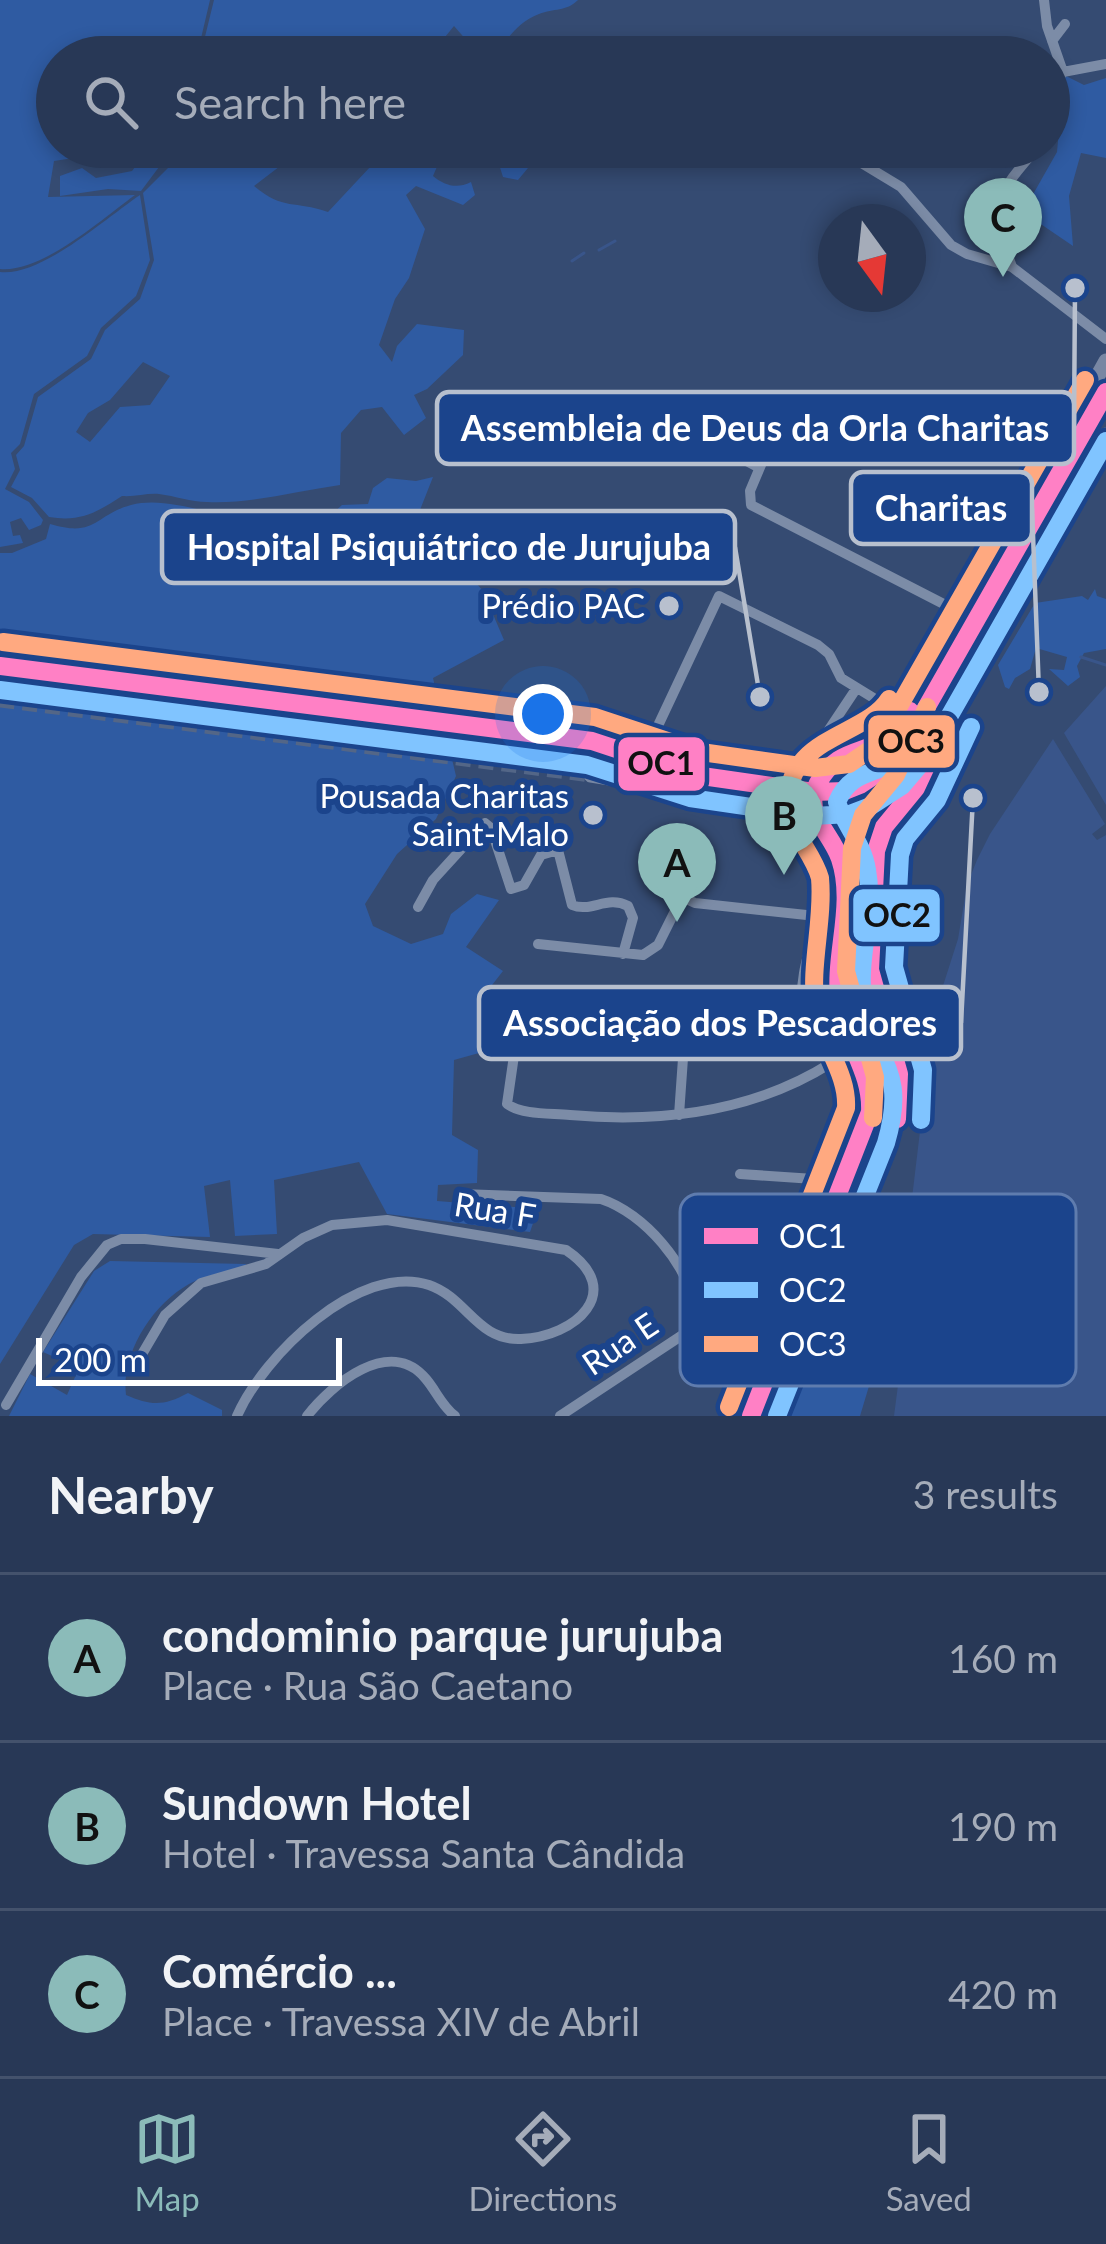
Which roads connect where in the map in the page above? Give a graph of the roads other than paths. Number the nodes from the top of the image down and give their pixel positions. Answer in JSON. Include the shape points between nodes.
{"nodes":[{"id":1,"x":1044,"y":0,"type":"edge"},
{"id":2,"x":1065,"y":24,"type":"dead end"},
{"id":3,"x":1051,"y":36,"type":"edge"},
{"id":4,"x":1055,"y":36,"type":"edge"},
{"id":5,"x":1106,"y":64,"type":"edge"},
{"id":6,"x":1070,"y":71,"type":"edge"},
{"id":7,"x":870,"y":168,"type":"edge"},
{"id":8,"x":1020,"y":168,"type":"edge"},
{"id":9,"x":1012,"y":267,"type":"junction"},
{"id":10,"x":1106,"y":339,"type":"edge"},
{"id":11,"x":1106,"y":361,"type":"edge"},
{"id":12,"x":653,"y":413,"type":"dead end"},
{"id":13,"x":782,"y":415,"type":"dead end"},
{"id":14,"x":1106,"y":435,"type":"edge"},
{"id":15,"x":758,"y":467,"type":"junction"},
{"id":16,"x":967,"y":616,"type":"junction"},
{"id":17,"x":856,"y":688,"type":"junction"},
{"id":18,"x":906,"y":718,"type":"junction"},
{"id":19,"x":828,"y":731,"type":"dead end"},
{"id":20,"x":655,"y":732,"type":"dead end"},
{"id":21,"x":594,"y":733,"type":"tunnel mouth"},
{"id":22,"x":884,"y":741,"type":"junction"},
{"id":23,"x":826,"y":771,"type":"junction"},
{"id":24,"x":591,"y":775,"type":"tunnel mouth"},
{"id":25,"x":920,"y":781,"type":"junction"},
{"id":26,"x":892,"y":816,"type":"junction"},
{"id":27,"x":820,"y":827,"type":"junction"},
{"id":28,"x":674,"y":836,"type":"dead end"},
{"id":29,"x":682,"y":897,"type":"junction"},
{"id":30,"x":418,"y":907,"type":"dead end"},
{"id":31,"x":538,"y":944,"type":"dead end"},
{"id":32,"x":623,"y":954,"type":"junction"},
{"id":33,"x":808,"y":954,"type":"junction"},
{"id":34,"x":838,"y":958,"type":"junction"},
{"id":35,"x":685,"y":1030,"type":"junction"},
{"id":36,"x":809,"y":1035,"type":"junction"},
{"id":37,"x":831,"y":1063,"type":"junction"},
{"id":38,"x":872,"y":1087,"type":"junction"},
{"id":39,"x":680,"y":1115,"type":"junction"},
{"id":40,"x":868,"y":1123,"type":"junction"},
{"id":41,"x":740,"y":1174,"type":"dead end"},
{"id":42,"x":814,"y":1179,"type":"junction"},
{"id":43,"x":461,"y":1194,"type":"dead end"},
{"id":44,"x":814,"y":1194,"type":"edge"},
{"id":45,"x":839,"y":1194,"type":"edge"},
{"id":46,"x":864,"y":1194,"type":"edge"},
{"id":47,"x":281,"y":1254,"type":"junction"},
{"id":48,"x":680,"y":1268,"type":"edge"},
{"id":49,"x":680,"y":1337,"type":"edge"},
{"id":50,"x":137,"y":1361,"type":"dead end"},
{"id":51,"x":763,"y":1386,"type":"edge"},
{"id":52,"x":789,"y":1386,"type":"edge"},
{"id":53,"x":6,"y":1405,"type":"dead end"},
{"id":54,"x":237,"y":1416,"type":"edge"},
{"id":55,"x":307,"y":1416,"type":"edge"},
{"id":56,"x":455,"y":1416,"type":"edge"},
{"id":57,"x":560,"y":1416,"type":"edge"},
{"id":58,"x":751,"y":1416,"type":"edge"},
{"id":59,"x":778,"y":1416,"type":"edge"}],
"edges":[{"from":1,"to":3,"type":"street"},
{"from":2,"to":4,"type":"street"},
{"from":5,"to":6,"type":"street"},
{"from":7,"to":9,"type":"street","via":[[901,187],[957,249]]},
{"from":8,"to":9,"type":"street","via":[[996,206]]},
{"from":9,"to":10,"type":"street"},
{"from":11,"to":16,"type":"main road"},
{"from":12,"to":15,"type":"street"},
{"from":13,"to":15,"type":"street"},
{"from":14,"to":25,"type":"main road"},
{"from":15,"to":16,"type":"street","via":[[748,499],[759,511]]},
{"from":16,"to":18,"type":"main road"},
{"from":17,"to":18,"type":"street"},
{"from":17,"to":19,"type":"street"},
{"from":17,"to":20,"type":"street","via":[[836,674],[824,649],[719,596]]},
{"from":18,"to":22,"type":"main road"},
{"from":21,"to":23,"type":"main road","via":[[717,770],[795,779]]},
{"from":22,"to":23,"type":"main road"},
{"from":22,"to":25,"type":"main road","via":[[914,752]]},
{"from":23,"to":27,"type":"main road","via":[[812,800]]},
{"from":24,"to":27,"type":"main road","via":[[784,806]]},
{"from":25,"to":26,"type":"main road"},
{"from":26,"to":27,"type":"main road","via":[[849,836]]},
{"from":26,"to":46,"type":"main road","via":[[874,861],[871,970],[901,1104]]},
{"from":27,"to":34,"type":"main road","via":[[843,874]]},
{"from":28,"to":29,"type":"street"},
{"from":29,"to":32,"type":"street","via":[[652,952]]},
{"from":29,"to":33,"type":"street","via":[[813,913]]},
{"from":30,"to":32,"type":"street","via":[[485,823],[511,889],[524,885],[541,855],[558,850],[572,905],[628,906],[633,918]]},
{"from":31,"to":32,"type":"street"},
{"from":33,"to":34,"type":"street"},
{"from":33,"to":36,"type":"street","via":[[802,987]]},
{"from":34,"to":38,"type":"main road","via":[[842,1018]]},
{"from":35,"to":36,"type":"street"},
{"from":35,"to":39,"type":"street"},
{"from":35,"to":39,"type":"street","via":[[531,1017],[514,1033],[507,1094],[508,1107],[526,1112]]},
{"from":36,"to":37,"type":"street"},
{"from":37,"to":38,"type":"street"},
{"from":37,"to":39,"type":"street","via":[[770,1094]]},
{"from":38,"to":40,"type":"main road"},
{"from":40,"to":42,"type":"street","via":[[828,1150]]},
{"from":40,"to":45,"type":"main road"},
{"from":41,"to":42,"type":"street"},
{"from":42,"to":44,"type":"street"},
{"from":43,"to":48,"type":"street","name":"Rua E","via":[[617,1204]]},
{"from":47,"to":50,"type":"street","name":"Rua F","via":[[201,1283],[165,1316]]},
{"from":47,"to":53,"type":"street","via":[[146,1239],[107,1244]]},
{"from":47,"to":54,"type":"street","name":"Rua F","via":[[332,1225],[387,1220],[566,1250],[587,1267],[592,1296],[562,1333],[501,1339],[434,1286],[372,1286],[311,1326],[264,1373]]},
{"from":49,"to":57,"type":"street","name":"Rua E"},
{"from":51,"to":58,"type":"main road"},
{"from":52,"to":59,"type":"main road"},
{"from":55,"to":56,"type":"street","via":[[349,1376],[386,1362],[411,1366]]}]}
